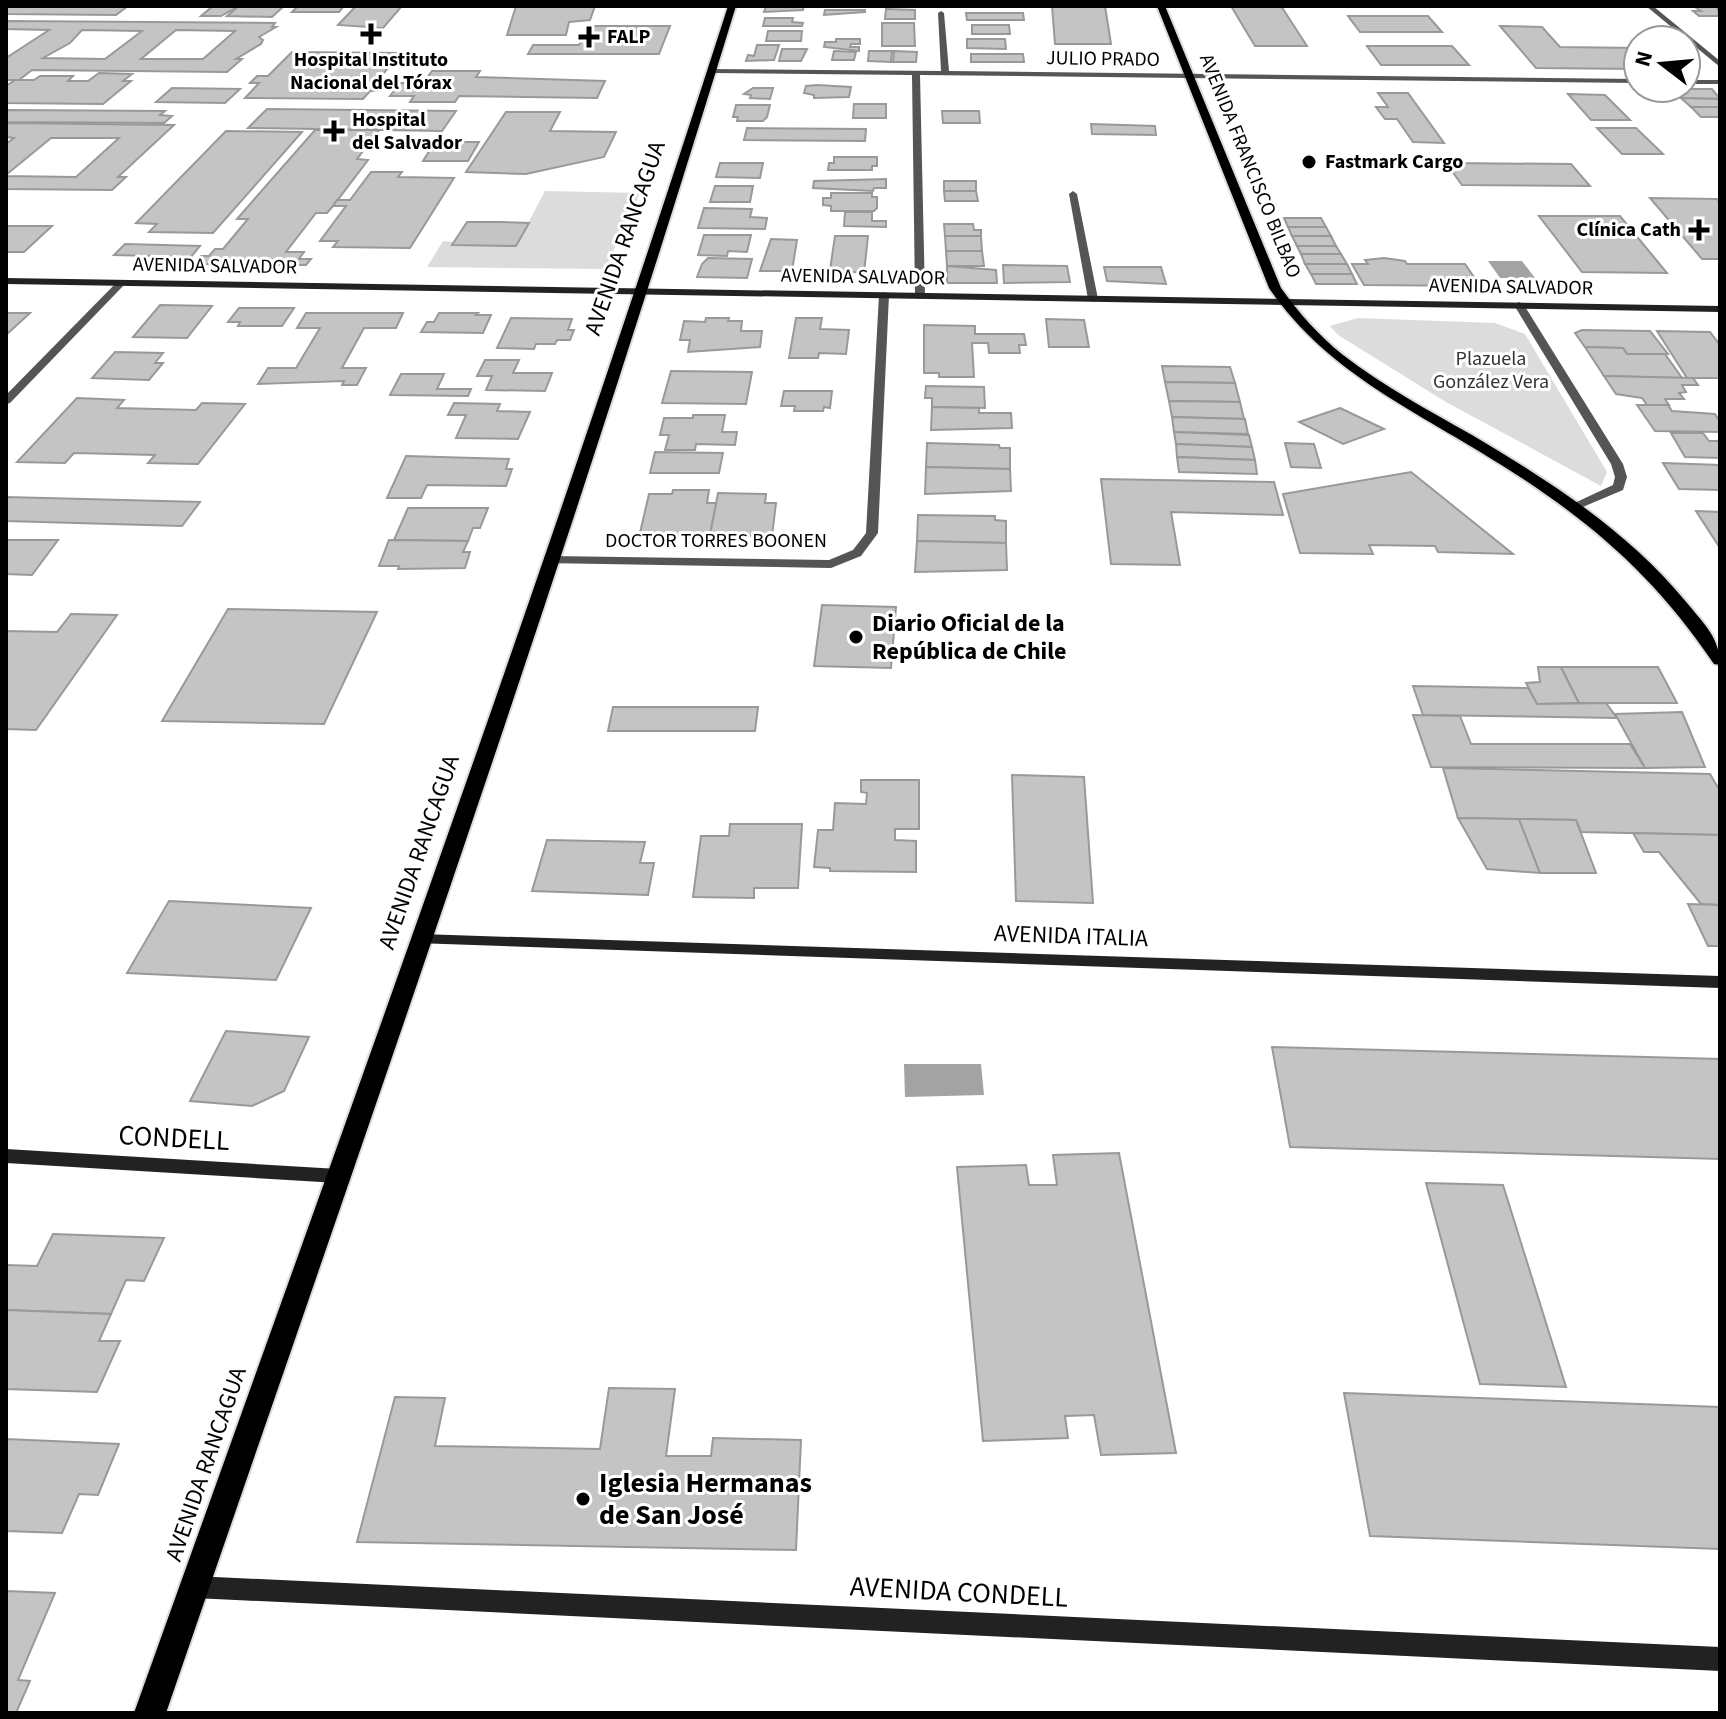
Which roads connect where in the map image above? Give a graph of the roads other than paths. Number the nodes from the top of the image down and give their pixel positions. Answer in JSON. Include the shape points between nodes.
{"nodes":[{"id":1,"x":732,"y":6,"type":"edge"},
{"id":2,"x":1161,"y":6,"type":"edge"},
{"id":3,"x":1649,"y":6,"type":"edge"},
{"id":4,"x":941,"y":13,"type":"dead end"},
{"id":5,"x":1720,"y":65,"type":"edge"},
{"id":6,"x":712,"y":71,"type":"junction"},
{"id":7,"x":916,"y":73,"type":"junction"},
{"id":8,"x":945,"y":73,"type":"junction"},
{"id":9,"x":1189,"y":76,"type":"junction"},
{"id":10,"x":1622,"y":81,"type":"edge"},
{"id":11,"x":1073,"y":194,"type":"dead end"},
{"id":12,"x":6,"y":281,"type":"edge"},
{"id":13,"x":121,"y":283,"type":"junction"},
{"id":14,"x":639,"y":291,"type":"junction"},
{"id":15,"x":884,"y":295,"type":"junction"},
{"id":16,"x":920,"y":296,"type":"junction"},
{"id":17,"x":1093,"y":299,"type":"junction"},
{"id":18,"x":1283,"y":302,"type":"junction"},
{"id":19,"x":1519,"y":305,"type":"junction"},
{"id":20,"x":1720,"y":309,"type":"edge"},
{"id":21,"x":6,"y":401,"type":"edge"},
{"id":22,"x":1574,"y":506,"type":"junction"},
{"id":23,"x":549,"y":560,"type":"junction"},
{"id":24,"x":1720,"y":660,"type":"edge"},
{"id":25,"x":421,"y":939,"type":"junction"},
{"id":26,"x":1720,"y":982,"type":"edge"},
{"id":27,"x":6,"y":1156,"type":"edge"},
{"id":28,"x":338,"y":1176,"type":"junction"},
{"id":29,"x":194,"y":1587,"type":"junction"},
{"id":30,"x":1720,"y":1659,"type":"edge"},
{"id":31,"x":150,"y":1713,"type":"edge"}],
"edges":[{"from":1,"to":6,"type":"main road","name":"AVENIDA RANCAGUA"},
{"from":2,"to":9,"type":"main road","name":"AVENIDA FRANCISCO BILBAO"},
{"from":3,"to":5,"type":"street"},
{"from":4,"to":8,"type":"street"},
{"from":6,"to":7,"type":"street","name":"JULIO PRADO"},
{"from":6,"to":14,"type":"main road","name":"AVENIDA RANCAGUA"},
{"from":7,"to":8,"type":"street","name":"JULIO PRADO"},
{"from":7,"to":16,"type":"street"},
{"from":8,"to":9,"type":"street","name":"JULIO PRADO"},
{"from":9,"to":10,"type":"street","name":"JULIO PRADO"},
{"from":9,"to":18,"type":"main road","name":"AVENIDA FRANCISCO BILBAO"},
{"from":11,"to":17,"type":"street"},
{"from":12,"to":13,"type":"main road","name":"AVENIDA SALVADOR"},
{"from":13,"to":14,"type":"main road","name":"AVENIDA SALVADOR"},
{"from":13,"to":21,"type":"street"},
{"from":14,"to":15,"type":"main road","name":"AVENIDA SALVADOR"},
{"from":14,"to":23,"type":"main road","name":"AVENIDA RANCAGUA"},
{"from":15,"to":16,"type":"main road","name":"AVENIDA SALVADOR"},
{"from":15,"to":23,"type":"street","name":"DOCTOR TORRES BOONEN","via":[[872,533],[857,553],[831,564]]},
{"from":16,"to":17,"type":"main road","name":"AVENIDA SALVADOR"},
{"from":17,"to":18,"type":"main road","name":"AVENIDA SALVADOR"},
{"from":18,"to":19,"type":"main road","name":"AVENIDA SALVADOR"},
{"from":18,"to":22,"type":"main road","name":"AVENIDA FRANCISCO BILBAO","via":[[1313,338],[1377,385]]},
{"from":19,"to":20,"type":"main road","name":"AVENIDA SALVADOR"},
{"from":19,"to":22,"type":"street","via":[[1621,477],[1619,487]]},
{"from":22,"to":24,"type":"main road","name":"AVENIDA FRANCISCO BILBAO","via":[[1651,571]]},
{"from":23,"to":25,"type":"main road","name":"AVENIDA RANCAGUA"},
{"from":25,"to":26,"type":"main road","name":"AVENIDA ITALIA"},
{"from":25,"to":28,"type":"main road","name":"AVENIDA RANCAGUA"},
{"from":27,"to":28,"type":"main road","name":"CONDELL"},
{"from":28,"to":29,"type":"main road","name":"AVENIDA RANCAGUA"},
{"from":29,"to":30,"type":"main road","name":"AVENIDA CONDELL"},
{"from":29,"to":31,"type":"main road","name":"AVENIDA RANCAGUA"}]}
